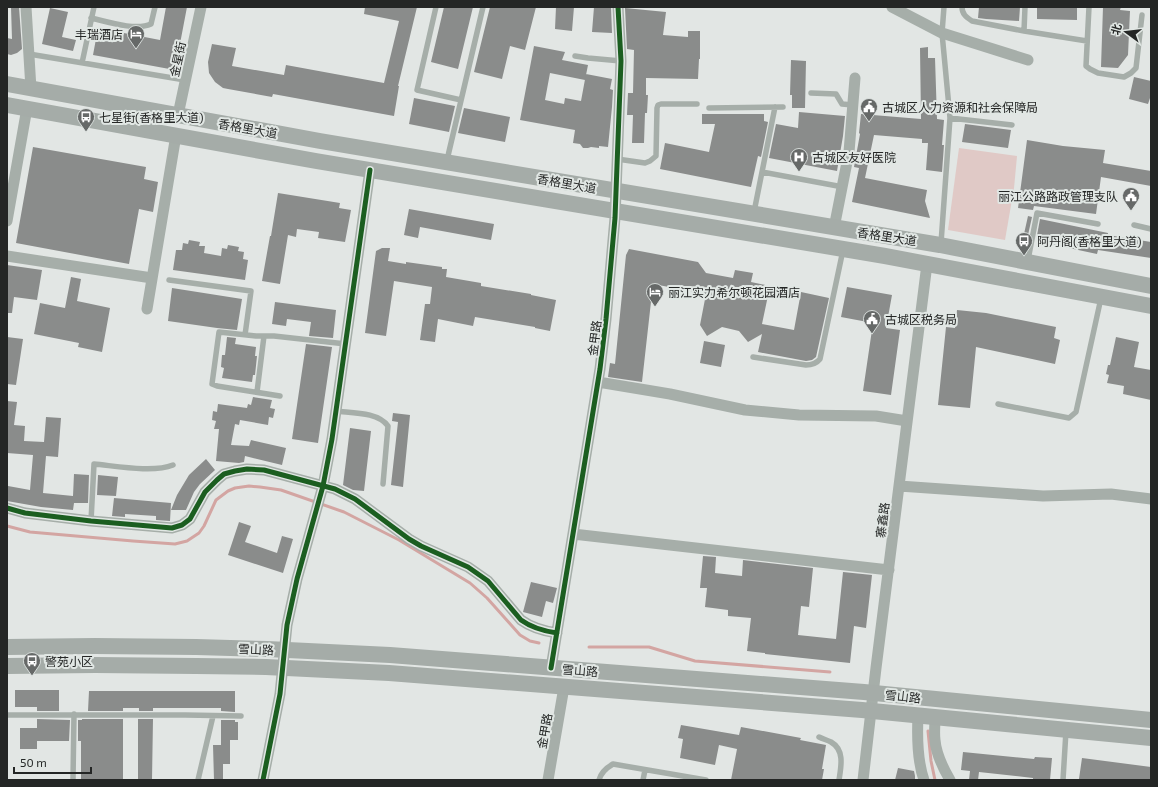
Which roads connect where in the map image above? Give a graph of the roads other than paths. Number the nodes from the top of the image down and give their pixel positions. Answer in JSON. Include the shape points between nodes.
{"nodes":[{"id":1,"x":26,"y":7,"type":"edge"},
{"id":2,"x":94,"y":7,"type":"edge"},
{"id":3,"x":155,"y":7,"type":"edge"},
{"id":4,"x":201,"y":7,"type":"edge"},
{"id":5,"x":436,"y":7,"type":"edge"},
{"id":6,"x":483,"y":7,"type":"edge"},
{"id":7,"x":618,"y":7,"type":"edge"},
{"id":8,"x":892,"y":7,"type":"edge"},
{"id":9,"x":944,"y":7,"type":"edge"},
{"id":10,"x":962,"y":7,"type":"edge"},
{"id":11,"x":1025,"y":7,"type":"edge"},
{"id":12,"x":1089,"y":7,"type":"edge"},
{"id":13,"x":1142,"y":15,"type":"dead end"},
{"id":14,"x":91,"y":18,"type":"junction"},
{"id":15,"x":1024,"y":31,"type":"junction"},
{"id":16,"x":942,"y":33,"type":"junction"},
{"id":17,"x":1087,"y":41,"type":"junction"},
{"id":18,"x":28,"y":54,"type":"junction"},
{"id":19,"x":575,"y":56,"type":"dead end"},
{"id":20,"x":1028,"y":60,"type":"dead end"},
{"id":21,"x":621,"y":61,"type":"junction"},
{"id":22,"x":82,"y":63,"type":"junction"},
{"id":23,"x":855,"y":78,"type":"dead end"},
{"id":24,"x":185,"y":80,"type":"junction"},
{"id":25,"x":7,"y":84,"type":"edge"},
{"id":26,"x":31,"y":89,"type":"junction"},
{"id":27,"x":811,"y":93,"type":"dead end"},
{"id":28,"x":461,"y":100,"type":"junction"},
{"id":29,"x":697,"y":104,"type":"dead end"},
{"id":30,"x":7,"y":105,"type":"edge"},
{"id":31,"x":853,"y":105,"type":"junction"},
{"id":32,"x":776,"y":107,"type":"junction"},
{"id":33,"x":783,"y":107,"type":"dead end"},
{"id":34,"x":27,"y":108,"type":"junction"},
{"id":35,"x":709,"y":108,"type":"dead end"},
{"id":36,"x":178,"y":115,"type":"junction"},
{"id":37,"x":950,"y":118,"type":"junction"},
{"id":38,"x":1012,"y":125,"type":"dead end"},
{"id":39,"x":176,"y":135,"type":"junction"},
{"id":40,"x":617,"y":159,"type":"junction"},
{"id":41,"x":446,"y":162,"type":"junction"},
{"id":42,"x":370,"y":170,"type":"junction"},
{"id":43,"x":762,"y":172,"type":"junction"},
{"id":44,"x":843,"y":187,"type":"junction"},
{"id":45,"x":616,"y":191,"type":"junction"},
{"id":46,"x":615,"y":211,"type":"junction"},
{"id":47,"x":754,"y":214,"type":"junction"},
{"id":48,"x":7,"y":221,"type":"edge"},
{"id":49,"x":1098,"y":224,"type":"dead end"},
{"id":50,"x":1134,"y":225,"type":"dead end"},
{"id":51,"x":834,"y":228,"type":"junction"},
{"id":52,"x":1151,"y":229,"type":"edge"},
{"id":53,"x":940,"y":245,"type":"junction"},
{"id":54,"x":843,"y":249,"type":"junction"},
{"id":55,"x":7,"y":256,"type":"edge"},
{"id":56,"x":1028,"y":263,"type":"junction"},
{"id":57,"x":927,"y":264,"type":"junction"},
{"id":58,"x":152,"y":278,"type":"junction"},
{"id":59,"x":169,"y":280,"type":"dead end"},
{"id":60,"x":1151,"y":286,"type":"edge"},
{"id":61,"x":1101,"y":297,"type":"junction"},
{"id":62,"x":1151,"y":306,"type":"edge"},
{"id":63,"x":147,"y":309,"type":"dead end"},
{"id":64,"x":245,"y":335,"type":"junction"},
{"id":65,"x":264,"y":336,"type":"junction"},
{"id":66,"x":346,"y":344,"type":"junction"},
{"id":67,"x":753,"y":356,"type":"dead end"},
{"id":68,"x":598,"y":382,"type":"junction"},
{"id":69,"x":257,"y":392,"type":"junction"},
{"id":70,"x":280,"y":396,"type":"dead end"},
{"id":71,"x":998,"y":404,"type":"dead end"},
{"id":72,"x":336,"y":411,"type":"junction"},
{"id":73,"x":907,"y":421,"type":"junction"},
{"id":74,"x":173,"y":466,"type":"dead end"},
{"id":75,"x":383,"y":484,"type":"dead end"},
{"id":76,"x":324,"y":486,"type":"junction"},
{"id":77,"x":899,"y":486,"type":"junction"},
{"id":78,"x":1151,"y":499,"type":"edge"},
{"id":79,"x":7,"y":508,"type":"edge"},
{"id":80,"x":91,"y":521,"type":"junction"},
{"id":81,"x":573,"y":534,"type":"junction"},
{"id":82,"x":889,"y":570,"type":"junction"},
{"id":83,"x":557,"y":633,"type":"junction"},
{"id":84,"x":7,"y":647,"type":"edge"},
{"id":85,"x":284,"y":650,"type":"junction"},
{"id":86,"x":7,"y":666,"type":"edge"},
{"id":87,"x":283,"y":668,"type":"junction"},
{"id":88,"x":551,"y":668,"type":"junction"},
{"id":89,"x":564,"y":687,"type":"junction"},
{"id":90,"x":873,"y":693,"type":"junction"},
{"id":91,"x":871,"y":711,"type":"junction"},
{"id":92,"x":74,"y":714,"type":"junction"},
{"id":93,"x":7,"y":715,"type":"edge"},
{"id":94,"x":213,"y":716,"type":"junction"},
{"id":95,"x":241,"y":716,"type":"dead end"},
{"id":96,"x":918,"y":716,"type":"junction"},
{"id":97,"x":935,"y":718,"type":"junction"},
{"id":98,"x":1151,"y":720,"type":"edge"},
{"id":99,"x":1066,"y":730,"type":"junction"},
{"id":100,"x":819,"y":737,"type":"dead end"},
{"id":101,"x":1151,"y":738,"type":"edge"},
{"id":102,"x":645,"y":770,"type":"junction"},
{"id":103,"x":73,"y":780,"type":"edge"},
{"id":104,"x":198,"y":780,"type":"edge"},
{"id":105,"x":263,"y":780,"type":"edge"},
{"id":106,"x":548,"y":780,"type":"edge"},
{"id":107,"x":599,"y":780,"type":"edge"},
{"id":108,"x":643,"y":780,"type":"edge"},
{"id":109,"x":706,"y":780,"type":"edge"},
{"id":110,"x":839,"y":780,"type":"edge"},
{"id":111,"x":863,"y":780,"type":"edge"},
{"id":112,"x":924,"y":780,"type":"edge"},
{"id":113,"x":950,"y":780,"type":"edge"},
{"id":114,"x":1063,"y":780,"type":"edge"}],
"edges":[{"from":1,"to":18,"type":"street"},
{"from":2,"to":14,"type":"lane"},
{"from":3,"to":14,"type":"lane","via":[[151,24],[143,27]]},
{"from":4,"to":24,"type":"street","name":"金星街"},
{"from":5,"to":28,"type":"lane","via":[[417,90]]},
{"from":6,"to":28,"type":"lane"},
{"from":7,"to":21,"type":"street","name":"金甲路"},
{"from":8,"to":16,"type":"street"},
{"from":9,"to":16,"type":"lane"},
{"from":10,"to":15,"type":"lane","via":[[962,12],[972,22]]},
{"from":11,"to":15,"type":"lane"},
{"from":12,"to":17,"type":"lane"},
{"from":13,"to":17,"type":"lane","via":[[1136,68],[1124,77],[1098,73],[1086,66]]},
{"from":14,"to":22,"type":"lane"},
{"from":15,"to":17,"type":"lane"},
{"from":16,"to":20,"type":"street"},
{"from":16,"to":37,"type":"lane"},
{"from":18,"to":22,"type":"lane"},
{"from":18,"to":26,"type":"street"},
{"from":19,"to":21,"type":"lane"},
{"from":21,"to":40,"type":"street","name":"金甲路"},
{"from":22,"to":24,"type":"lane"},
{"from":23,"to":31,"type":"street"},
{"from":24,"to":36,"type":"street","name":"金星街"},
{"from":25,"to":26,"type":"main road","name":"香格里大道"},
{"from":26,"to":36,"type":"main road","name":"香格里大道"},
{"from":27,"to":31,"type":"lane","via":[[836,94],[842,104]]},
{"from":28,"to":41,"type":"lane"},
{"from":29,"to":40,"type":"lane","via":[[658,105],[656,156],[645,163]]},
{"from":30,"to":34,"type":"main road","name":"香格里大道"},
{"from":31,"to":44,"type":"street"},
{"from":32,"to":33,"type":"lane"},
{"from":32,"to":35,"type":"lane"},
{"from":32,"to":43,"type":"lane"},
{"from":34,"to":39,"type":"main road","name":"香格里大道"},
{"from":34,"to":48,"type":"street"},
{"from":36,"to":41,"type":"main road","name":"香格里大道"},
{"from":37,"to":38,"type":"lane"},
{"from":37,"to":53,"type":"lane"},
{"from":39,"to":42,"type":"main road","name":"香格里大道"},
{"from":39,"to":58,"type":"street"},
{"from":40,"to":45,"type":"street","name":"金甲路"},
{"from":41,"to":45,"type":"main road","name":"香格里大道"},
{"from":42,"to":46,"type":"main road","name":"香格里大道"},
{"from":42,"to":66,"type":"street"},
{"from":43,"to":44,"type":"lane"},
{"from":43,"to":47,"type":"lane"},
{"from":44,"to":51,"type":"street"},
{"from":45,"to":46,"type":"street","name":"金甲路"},
{"from":45,"to":47,"type":"main road","name":"香格里大道"},
{"from":46,"to":54,"type":"main road","name":"香格里大道"},
{"from":46,"to":68,"type":"street","name":"金甲路"},
{"from":47,"to":51,"type":"main road","name":"香格里大道"},
{"from":49,"to":56,"type":"lane","via":[[1037,212]]},
{"from":50,"to":52,"type":"lane"},
{"from":51,"to":53,"type":"main road","name":"香格里大道"},
{"from":53,"to":56,"type":"main road","name":"香格里大道"},
{"from":54,"to":57,"type":"main road","name":"香格里大道"},
{"from":54,"to":67,"type":"lane","via":[[820,359],[812,365],[806,365]]},
{"from":55,"to":58,"type":"street"},
{"from":56,"to":60,"type":"main road","name":"香格里大道"},
{"from":57,"to":61,"type":"main road","name":"香格里大道"},
{"from":57,"to":73,"type":"street","name":"寨鑫路"},
{"from":58,"to":63,"type":"street"},
{"from":59,"to":64,"type":"lane","via":[[251,291]]},
{"from":61,"to":62,"type":"main road","name":"香格里大道"},
{"from":61,"to":71,"type":"lane","via":[[1076,412],[1069,418]]},
{"from":64,"to":65,"type":"lane"},
{"from":64,"to":69,"type":"lane","via":[[219,332],[212,384]]},
{"from":65,"to":66,"type":"lane"},
{"from":65,"to":69,"type":"lane"},
{"from":66,"to":72,"type":"street"},
{"from":68,"to":73,"type":"street","via":[[745,410],[798,416],[876,416]]},
{"from":68,"to":81,"type":"street","name":"金甲路"},
{"from":69,"to":70,"type":"lane"},
{"from":72,"to":75,"type":"lane","via":[[373,416],[383,420],[388,426]]},
{"from":72,"to":76,"type":"street"},
{"from":73,"to":77,"type":"street","name":"寨鑫路"},
{"from":74,"to":80,"type":"lane","via":[[154,469],[94,464]]},
{"from":76,"to":80,"type":"street","via":[[264,470],[247,469],[224,474],[205,492],[190,518],[177,527]]},
{"from":76,"to":83,"type":"street","via":[[355,499],[409,539],[478,574],[488,581],[525,623]]},
{"from":76,"to":85,"type":"street","via":[[297,579]]},
{"from":77,"to":78,"type":"street","via":[[1043,496],[1111,494]]},
{"from":77,"to":82,"type":"street","name":"寨鑫路"},
{"from":79,"to":80,"type":"street","via":[[25,513]]},
{"from":81,"to":82,"type":"street"},
{"from":81,"to":83,"type":"street","name":"金甲路"},
{"from":82,"to":90,"type":"street","name":"寨鑫路"},
{"from":83,"to":88,"type":"street","name":"金甲路"},
{"from":84,"to":85,"type":"main road","name":"雪山路"},
{"from":85,"to":87,"type":"street"},
{"from":85,"to":88,"type":"main road","name":"雪山路","via":[[397,655]]},
{"from":86,"to":87,"type":"main road","name":"雪山路"},
{"from":87,"to":89,"type":"main road","name":"雪山路","via":[[389,673]]},
{"from":87,"to":105,"type":"street"},
{"from":88,"to":90,"type":"main road","name":"雪山路"},
{"from":89,"to":91,"type":"main road","name":"雪山路"},
{"from":89,"to":106,"type":"street","name":"金甲路"},
{"from":90,"to":91,"type":"street","name":"寨鑫路"},
{"from":90,"to":98,"type":"main road","name":"雪山路"},
{"from":91,"to":96,"type":"main road","name":"雪山路"},
{"from":91,"to":111,"type":"street","name":"寨鑫路"},
{"from":92,"to":93,"type":"lane"},
{"from":92,"to":94,"type":"lane"},
{"from":92,"to":103,"type":"lane"},
{"from":94,"to":95,"type":"lane"},
{"from":94,"to":104,"type":"lane"},
{"from":96,"to":97,"type":"main road","name":"雪山路"},
{"from":96,"to":112,"type":"street","via":[[918,754]]},
{"from":97,"to":99,"type":"main road","name":"雪山路"},
{"from":97,"to":113,"type":"street","via":[[936,748]]},
{"from":99,"to":101,"type":"main road","name":"雪山路"},
{"from":99,"to":114,"type":"lane"},
{"from":100,"to":110,"type":"lane","via":[[831,742],[840,752],[842,764]]},
{"from":102,"to":107,"type":"lane","via":[[613,764],[600,774]]},
{"from":102,"to":108,"type":"lane"},
{"from":102,"to":109,"type":"lane"}]}
